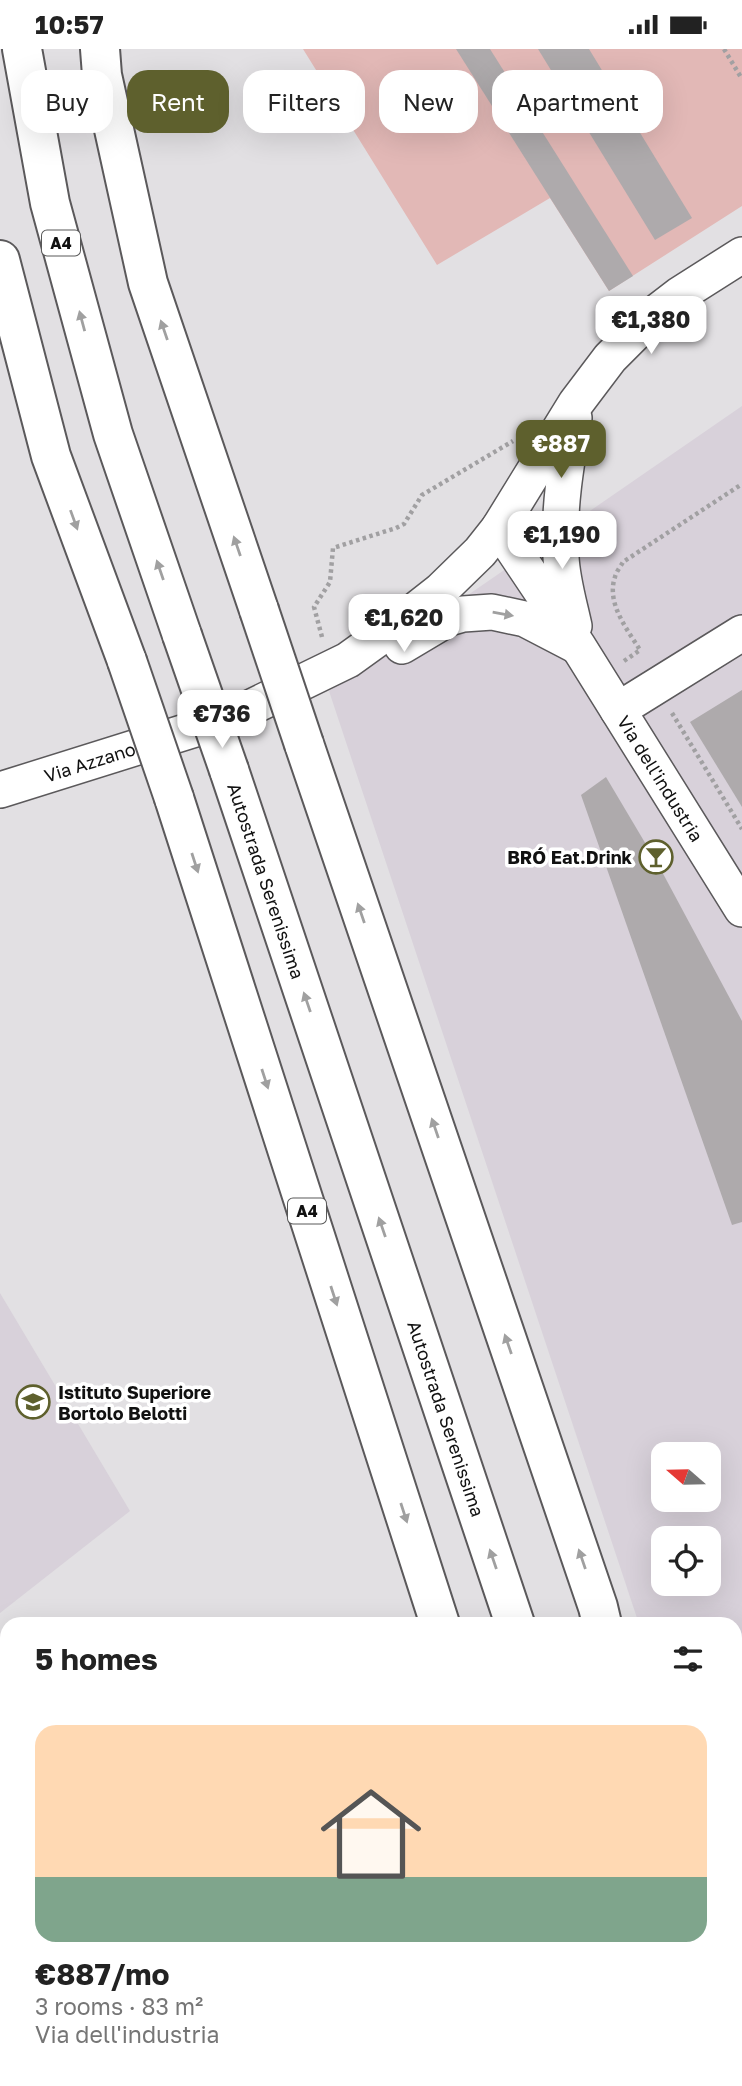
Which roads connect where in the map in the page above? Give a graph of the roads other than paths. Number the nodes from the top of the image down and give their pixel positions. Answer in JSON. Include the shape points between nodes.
{"nodes":[{"id":1,"x":22,"y":49,"type":"edge"},
{"id":2,"x":100,"y":49,"type":"edge"},
{"id":3,"x":742,"y":255,"type":"edge"},
{"id":4,"x":0,"y":260,"type":"edge"},
{"id":5,"x":0,"y":349,"type":"edge"},
{"id":6,"x":576,"y":403,"type":"junction"},
{"id":7,"x":51,"y":456,"type":"junction"},
{"id":8,"x":499,"y":528,"type":"junction"},
{"id":9,"x":742,"y":633,"type":"edge"},
{"id":10,"x":578,"y":646,"type":"junction"},
{"id":11,"x":340,"y":664,"type":"junction"},
{"id":12,"x":618,"y":710,"type":"junction"},
{"id":13,"x":0,"y":790,"type":"edge"},
{"id":14,"x":742,"y":909,"type":"edge"},
{"id":15,"x":438,"y":1617,"type":"edge"},
{"id":16,"x":513,"y":1617,"type":"edge"},
{"id":17,"x":600,"y":1617,"type":"edge"}],
"edges":[{"from":16,"to":1,"type":"highway","name":"Autostrada Serenissima","number":"A4","one_way":true,"bridge":true,"via":[[113,434],[53,216]]},
{"from":17,"to":2,"type":"highway","one_way":true,"bridge":true,"via":[[148,283]]},
{"from":3,"to":6,"type":"street","name":"Via Azzano","via":[[653,315],[610,358]]},
{"from":4,"to":7,"type":"highway","number":"A4"},
{"from":5,"to":7,"type":"highway"},
{"from":6,"to":8,"type":"street","name":"Via Azzano"},
{"from":6,"to":10,"type":"street","name":"Via dell'industria","via":[[564,475],[561,558]]},
{"from":7,"to":15,"type":"highway","number":"A4","one_way":true,"bridge":true,"via":[[174,798]]},
{"from":8,"to":10,"type":"street","name":"Via dell'industria"},
{"from":8,"to":11,"type":"street","name":"Via Azzano","via":[[440,591]]},
{"from":9,"to":12,"type":"street"},
{"from":11,"to":10,"type":"street","one_way":true,"via":[[392,652],[449,618],[492,612],[525,619]]},
{"from":10,"to":12,"type":"street","name":"Via dell'industria"},
{"from":11,"to":13,"type":"street","name":"Via Azzano","via":[[227,719]]},
{"from":12,"to":14,"type":"street","name":"Via dell'industria"}]}
